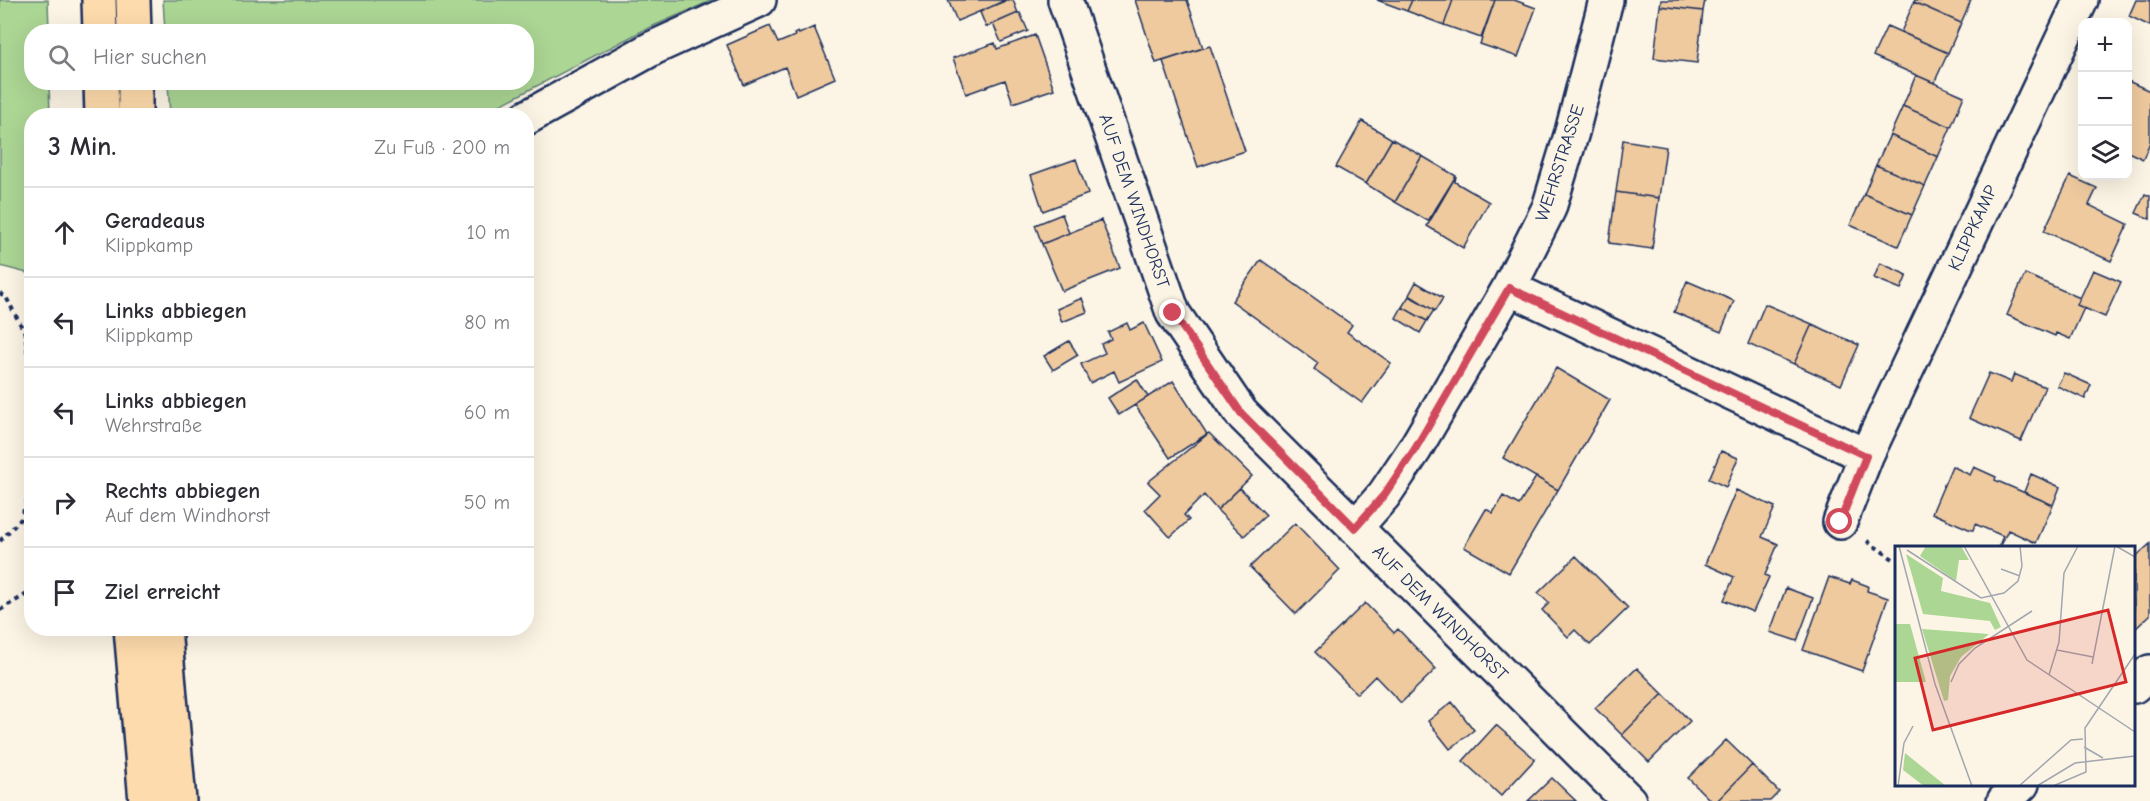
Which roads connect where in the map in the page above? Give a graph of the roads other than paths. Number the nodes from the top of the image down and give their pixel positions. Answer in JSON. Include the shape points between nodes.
{"nodes":[{"id":1,"x":99,"y":0,"type":"edge"},
{"id":2,"x":133,"y":0,"type":"edge"},
{"id":3,"x":759,"y":0,"type":"edge"},
{"id":4,"x":1065,"y":0,"type":"edge"},
{"id":5,"x":1606,"y":0,"type":"edge"},
{"id":6,"x":2081,"y":0,"type":"edge"},
{"id":7,"x":100,"y":24,"type":"edge"},
{"id":8,"x":134,"y":24,"type":"edge"},
{"id":9,"x":101,"y":90,"type":"edge"},
{"id":10,"x":135,"y":90,"type":"edge"},
{"id":11,"x":102,"y":108,"type":"edge"},
{"id":12,"x":135,"y":108,"type":"edge"},
{"id":13,"x":534,"y":114,"type":"edge"},
{"id":14,"x":1509,"y":288,"type":"junction"},
{"id":15,"x":1866,"y":456,"type":"junction"},
{"id":16,"x":1840,"y":522,"type":"dead end"},
{"id":17,"x":1355,"y":528,"type":"junction"},
{"id":18,"x":132,"y":636,"type":"edge"},
{"id":19,"x":166,"y":636,"type":"edge"},
{"id":20,"x":2150,"y":672,"type":"edge"},
{"id":21,"x":2135,"y":684,"type":"edge"},
{"id":22,"x":2020,"y":786,"type":"edge"},
{"id":23,"x":146,"y":801,"type":"edge"},
{"id":24,"x":179,"y":801,"type":"edge"},
{"id":25,"x":1629,"y":801,"type":"edge"},
{"id":26,"x":2004,"y":801,"type":"edge"}],
"edges":[{"from":1,"to":7,"type":"highway"},
{"from":2,"to":8,"type":"highway"},
{"from":3,"to":13,"type":"street","via":[[653,48]]},
{"from":4,"to":17,"type":"street","name":"AUF DEM WINDHORST","via":[[1173,313],[1241,413]]},
{"from":5,"to":14,"type":"street","name":"WEHRSTRASSE","via":[[1549,208]]},
{"from":6,"to":15,"type":"street","name":"KLIPPKAMP"},
{"from":9,"to":11,"type":"highway"},
{"from":10,"to":12,"type":"highway"},
{"from":14,"to":15,"type":"street"},
{"from":14,"to":17,"type":"street","name":"WEHRSTRASSE","via":[[1415,449],[1384,495]]},
{"from":15,"to":16,"type":"street","name":"KLIPPKAMP"},
{"from":17,"to":25,"type":"street","name":"AUF DEM WINDHORST"},
{"from":18,"to":23,"type":"highway"},
{"from":19,"to":24,"type":"highway"},
{"from":20,"to":21,"type":"street"},
{"from":22,"to":26,"type":"street"}]}
